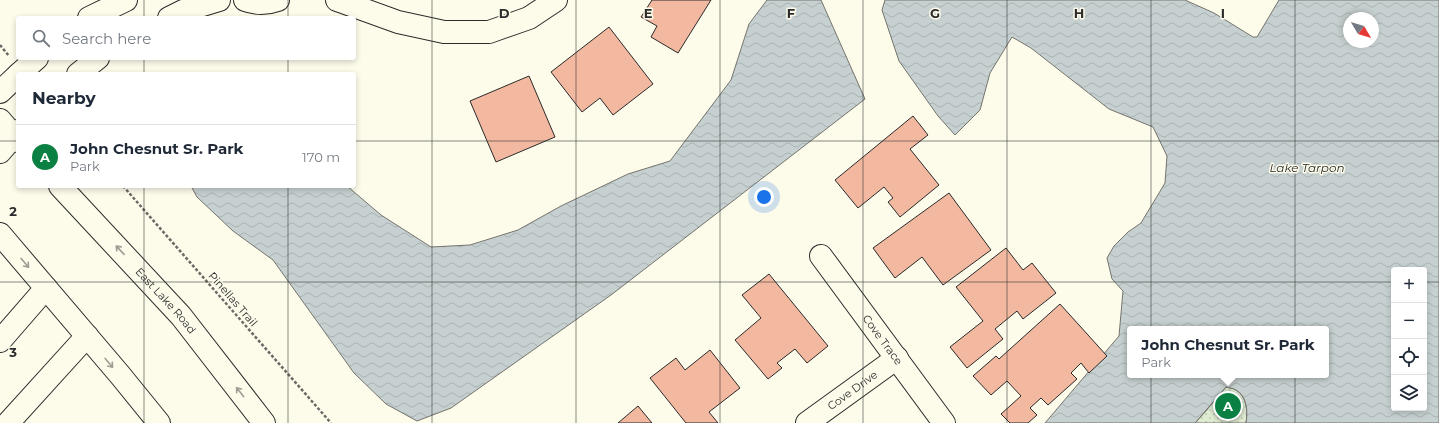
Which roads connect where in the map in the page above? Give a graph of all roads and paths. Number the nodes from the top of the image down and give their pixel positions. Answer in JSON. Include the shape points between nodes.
{"nodes":[{"id":1,"x":126,"y":0,"type":"edge"},
{"id":2,"x":219,"y":0,"type":"edge"},
{"id":3,"x":245,"y":0,"type":"edge"},
{"id":4,"x":278,"y":0,"type":"edge"},
{"id":5,"x":338,"y":0,"type":"edge"},
{"id":6,"x":556,"y":0,"type":"edge"},
{"id":7,"x":176,"y":10,"type":"edge"},
{"id":8,"x":93,"y":16,"type":"edge"},
{"id":9,"x":35,"y":60,"type":"edge"},
{"id":10,"x":96,"y":60,"type":"edge"},
{"id":11,"x":21,"y":72,"type":"edge"},
{"id":12,"x":80,"y":72,"type":"edge"},
{"id":13,"x":16,"y":77,"type":"edge"},
{"id":14,"x":0,"y":92,"type":"edge"},
{"id":15,"x":62,"y":188,"type":"edge"},
{"id":16,"x":125,"y":188,"type":"edge"},
{"id":17,"x":0,"y":234,"type":"edge"},
{"id":18,"x":821,"y":256,"type":"dead end"},
{"id":19,"x":46,"y":288,"type":"junction"},
{"id":20,"x":87,"y":336,"type":"junction"},
{"id":21,"x":0,"y":341,"type":"edge"},
{"id":22,"x":897,"y":358,"type":"junction"},
{"id":23,"x":8,"y":423,"type":"edge"},
{"id":24,"x":159,"y":423,"type":"edge"},
{"id":25,"x":264,"y":423,"type":"edge"},
{"id":26,"x":331,"y":423,"type":"edge"},
{"id":27,"x":807,"y":423,"type":"edge"},
{"id":28,"x":944,"y":423,"type":"edge"}],
"edges":[{"from":1,"to":8,"type":"street"},
{"from":2,"to":7,"type":"street"},
{"from":3,"to":4,"type":"street","via":[[258,4]]},
{"from":5,"to":6,"type":"street","via":[[405,24],[444,32],[489,32],[529,18]]},
{"from":9,"to":11,"type":"street"},
{"from":10,"to":12,"type":"street"},
{"from":13,"to":14,"type":"street"},
{"from":25,"to":15,"type":"street","name":"East Lake Road","one_way":true,"via":[[181,316]]},
{"from":16,"to":26,"type":"path","name":"Pinellas Trail"},
{"from":17,"to":19,"type":"street","one_way":true},
{"from":18,"to":22,"type":"street","name":"Cove Trace"},
{"from":19,"to":20,"type":"street"},
{"from":19,"to":21,"type":"street"},
{"from":20,"to":23,"type":"street"},
{"from":20,"to":24,"type":"street","one_way":true},
{"from":22,"to":27,"type":"street","name":"Cove Drive"},
{"from":22,"to":28,"type":"street","name":"Cove Trace"}]}
